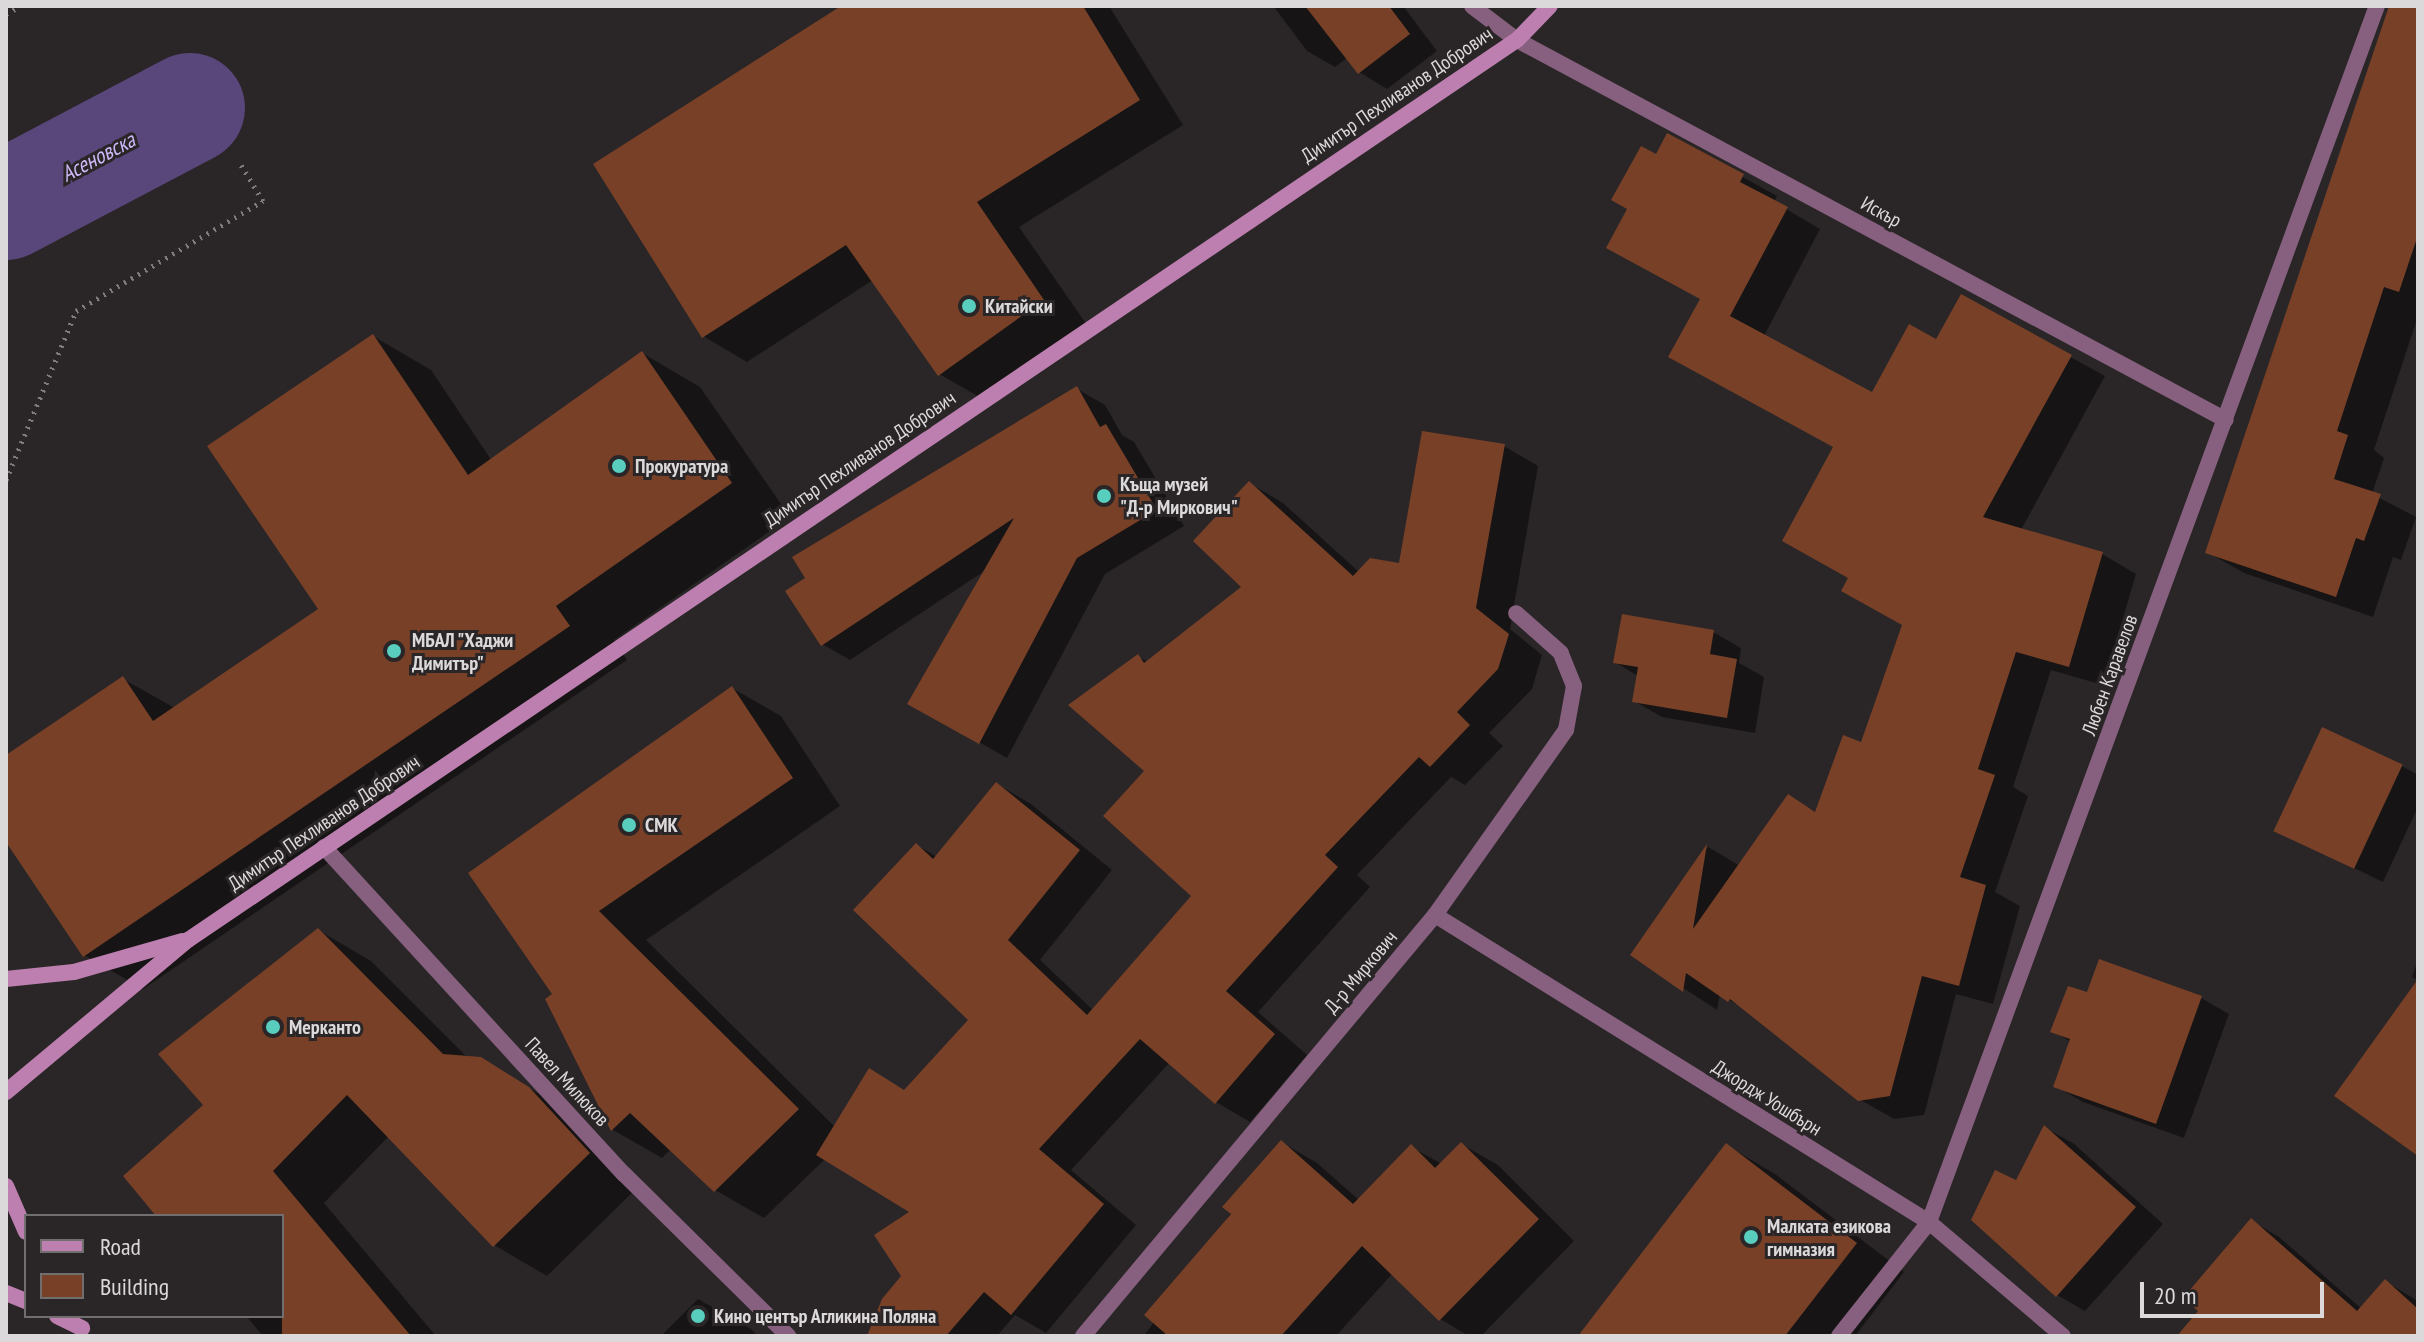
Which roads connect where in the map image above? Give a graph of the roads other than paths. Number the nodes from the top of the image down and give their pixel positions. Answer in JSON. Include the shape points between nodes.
{"nodes":[{"id":1,"x":1472,"y":6,"type":"edge"},
{"id":2,"x":1550,"y":6,"type":"edge"},
{"id":3,"x":2377,"y":6,"type":"edge"},
{"id":4,"x":1517,"y":40,"type":"junction"},
{"id":5,"x":2226,"y":420,"type":"junction"},
{"id":6,"x":1516,"y":613,"type":"dead end"},
{"id":7,"x":324,"y":847,"type":"junction"},
{"id":8,"x":1435,"y":915,"type":"junction"},
{"id":9,"x":188,"y":940,"type":"junction"},
{"id":10,"x":6,"y":979,"type":"edge"},
{"id":11,"x":6,"y":1092,"type":"edge"},
{"id":12,"x":6,"y":1186,"type":"edge"},
{"id":13,"x":1929,"y":1222,"type":"junction"},
{"id":14,"x":24,"y":1227,"type":"edge"},
{"id":15,"x":62,"y":1318,"type":"edge"},
{"id":16,"x":82,"y":1327,"type":"edge"},
{"id":17,"x":788,"y":1336,"type":"edge"},
{"id":18,"x":1083,"y":1336,"type":"edge"},
{"id":19,"x":1839,"y":1336,"type":"edge"},
{"id":20,"x":2063,"y":1336,"type":"edge"}],
"edges":[{"from":1,"to":4,"type":"street","name":"Искър"},
{"from":2,"to":4,"type":"main road","name":"Димитър Пехливанов Добрович"},
{"from":3,"to":5,"type":"street","name":"Любен Каравелов"},
{"from":4,"to":5,"type":"street","name":"Искър"},
{"from":4,"to":7,"type":"main road","name":"Димитър Пехливанов Добрович"},
{"from":5,"to":13,"type":"street","name":"Любен Каравелов"},
{"from":6,"to":8,"type":"street","name":"Д-р Миркович","via":[[1561,653],[1574,686],[1566,730]]},
{"from":7,"to":9,"type":"main road","name":"Димитър Пехливанов Добрович"},
{"from":7,"to":17,"type":"street","name":"Павел Милюков","via":[[624,1174]]},
{"from":8,"to":13,"type":"street","name":"Джордж Уошбърн"},
{"from":8,"to":18,"type":"street","name":"Д-р Миркович"},
{"from":9,"to":10,"type":"main road","name":"Димитър Пехливанов Добрович","via":[[74,972]]},
{"from":9,"to":11,"type":"main road","name":"Димитър Пехливанов Добрович"},
{"from":12,"to":14,"type":"main road"},
{"from":13,"to":19,"type":"street","name":"Любен Каравелов"},
{"from":13,"to":20,"type":"street","name":"Джордж Уошбърн"},
{"from":15,"to":16,"type":"main road"}]}
